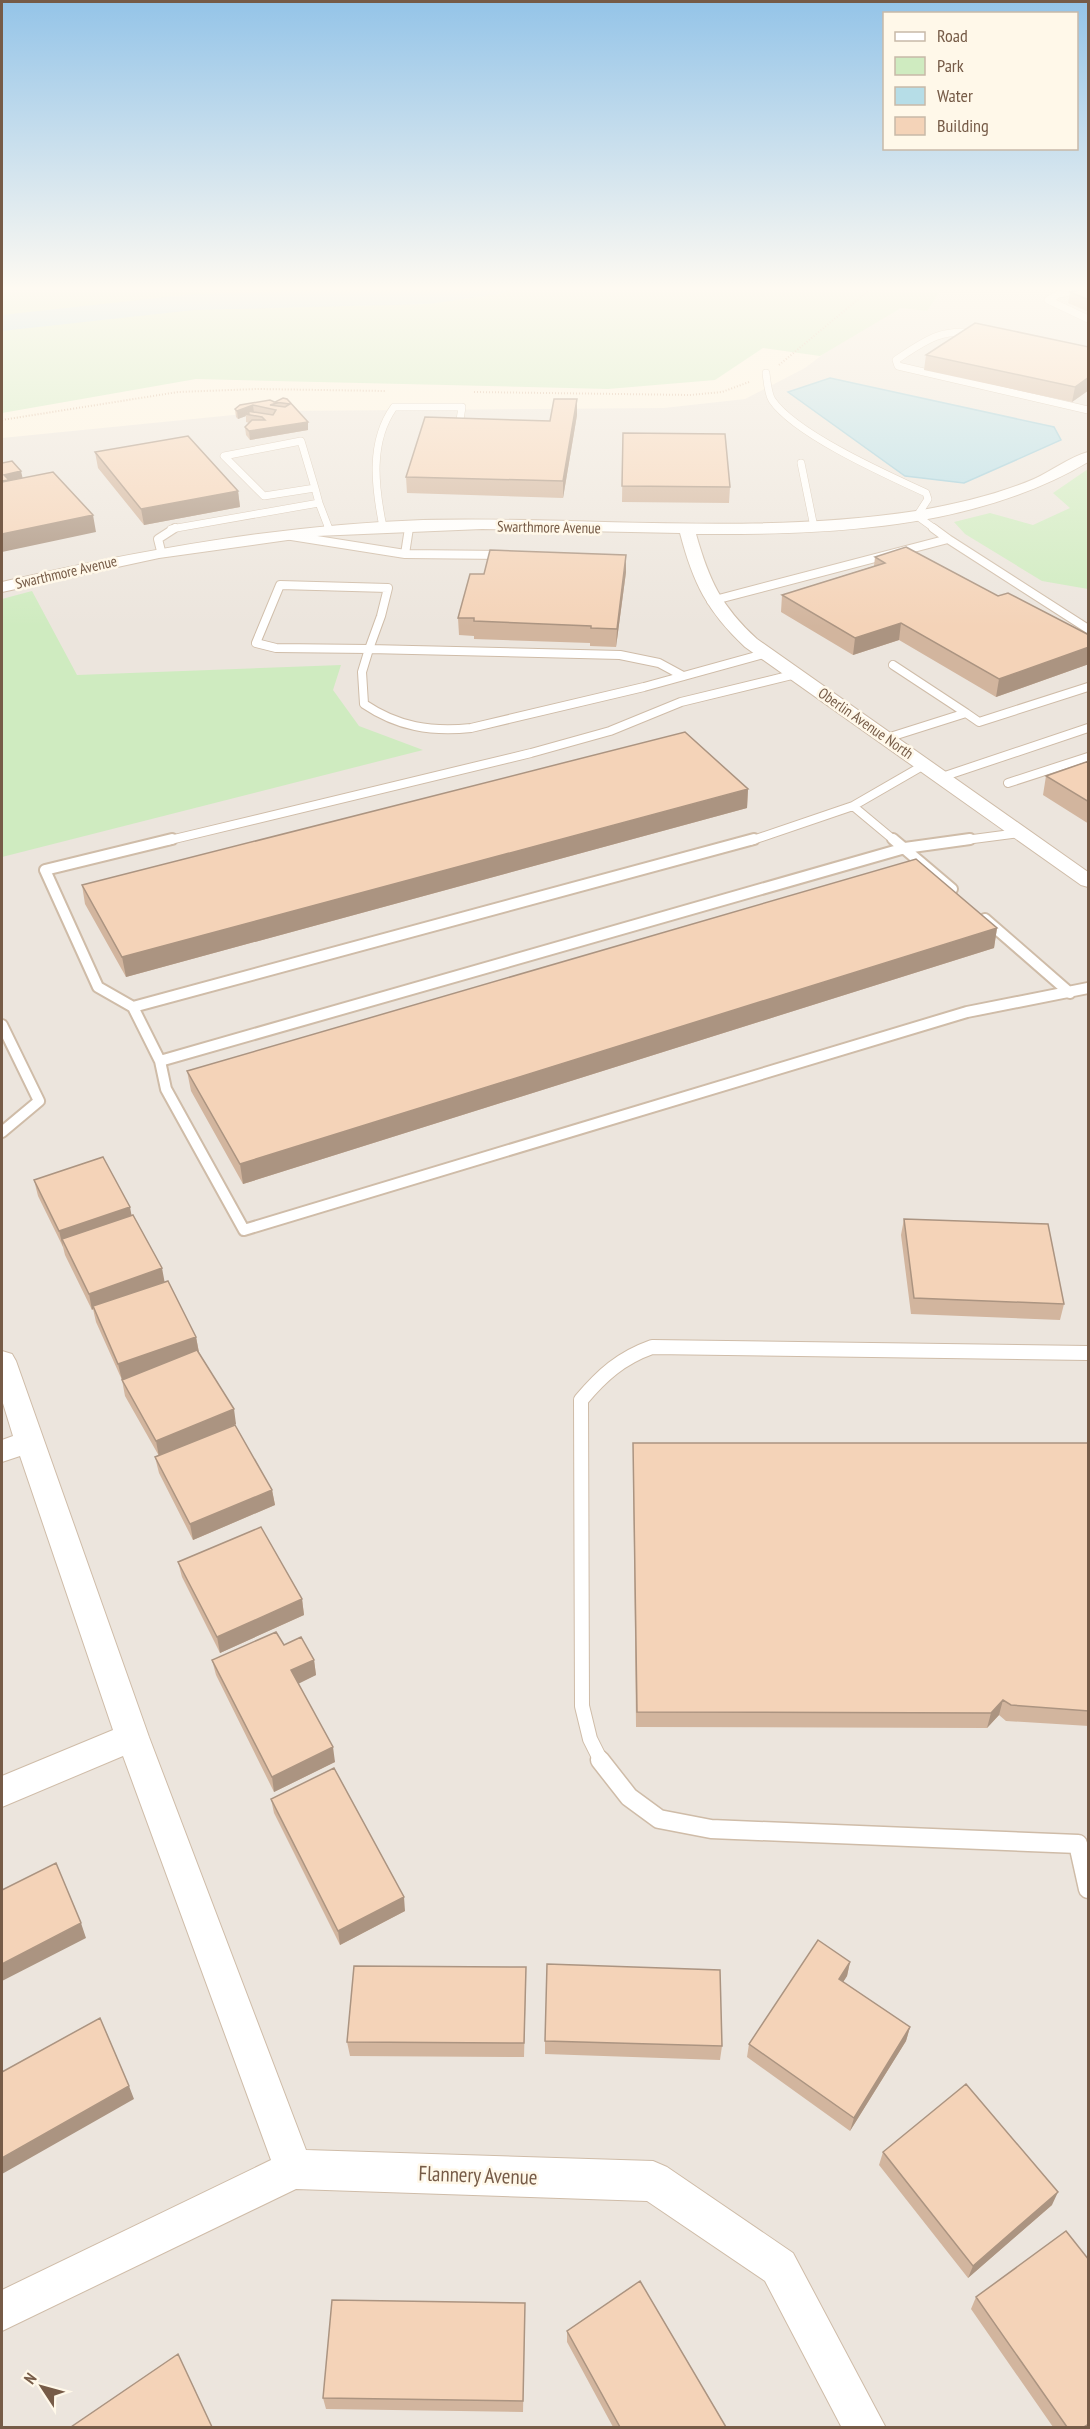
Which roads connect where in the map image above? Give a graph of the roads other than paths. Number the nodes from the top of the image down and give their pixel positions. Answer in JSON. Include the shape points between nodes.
{"nodes":[{"id":1,"x":772,"y":400,"type":"edge"},
{"id":2,"x":1045,"y":400,"type":"edge"},
{"id":3,"x":1089,"y":410,"type":"edge"},
{"id":4,"x":459,"y":426,"type":"edge"},
{"id":5,"x":1089,"y":456,"type":"edge"},
{"id":6,"x":801,"y":464,"type":"dead end"},
{"id":7,"x":315,"y":488,"type":"junction"},
{"id":8,"x":319,"y":503,"type":"junction"},
{"id":9,"x":917,"y":516,"type":"junction"},
{"id":10,"x":409,"y":526,"type":"junction"},
{"id":11,"x":383,"y":527,"type":"junction"},
{"id":12,"x":814,"y":527,"type":"junction"},
{"id":13,"x":329,"y":530,"type":"junction"},
{"id":14,"x":687,"y":530,"type":"junction"},
{"id":15,"x":280,"y":534,"type":"junction"},
{"id":16,"x":948,"y":539,"type":"junction"},
{"id":17,"x":161,"y":551,"type":"junction"},
{"id":18,"x":405,"y":554,"type":"junction"},
{"id":19,"x":512,"y":555,"type":"edge"},
{"id":20,"x":2,"y":587,"type":"edge"},
{"id":21,"x":711,"y":601,"type":"junction"},
{"id":22,"x":1089,"y":629,"type":"edge"},
{"id":23,"x":367,"y":649,"type":"junction"},
{"id":24,"x":767,"y":654,"type":"junction"},
{"id":25,"x":893,"y":665,"type":"dead end"},
{"id":26,"x":796,"y":674,"type":"junction"},
{"id":27,"x":682,"y":676,"type":"junction"},
{"id":28,"x":1089,"y":687,"type":"edge"},
{"id":29,"x":966,"y":713,"type":"junction"},
{"id":30,"x":1089,"y":728,"type":"edge"},
{"id":31,"x":887,"y":738,"type":"junction"},
{"id":32,"x":1089,"y":757,"type":"edge"},
{"id":33,"x":924,"y":765,"type":"junction"},
{"id":34,"x":942,"y":777,"type":"junction"},
{"id":35,"x":1008,"y":783,"type":"dead end"},
{"id":36,"x":853,"y":806,"type":"junction"},
{"id":37,"x":1019,"y":833,"type":"junction"},
{"id":38,"x":905,"y":848,"type":"junction"},
{"id":39,"x":1089,"y":882,"type":"edge"},
{"id":40,"x":957,"y":894,"type":"edge"},
{"id":41,"x":974,"y":909,"type":"edge"},
{"id":42,"x":1089,"y":988,"type":"edge"},
{"id":43,"x":1070,"y":993,"type":"junction"},
{"id":44,"x":133,"y":1007,"type":"junction"},
{"id":45,"x":2,"y":1025,"type":"edge"},
{"id":46,"x":160,"y":1061,"type":"junction"},
{"id":47,"x":2,"y":1132,"type":"edge"},
{"id":48,"x":1089,"y":1353,"type":"edge"},
{"id":49,"x":2,"y":1361,"type":"edge"},
{"id":50,"x":15,"y":1446,"type":"edge"},
{"id":51,"x":132,"y":1737,"type":"junction"},
{"id":52,"x":2,"y":1792,"type":"edge"},
{"id":53,"x":1089,"y":1889,"type":"edge"},
{"id":54,"x":294,"y":2169,"type":"junction"},
{"id":55,"x":2,"y":2311,"type":"edge"},
{"id":56,"x":865,"y":2427,"type":"edge"}],
"edges":[{"from":1,"to":9,"type":"lane","via":[[793,420],[871,469],[926,493],[928,499]]},
{"from":2,"to":3,"type":"lane"},
{"from":4,"to":11,"type":"lane","via":[[462,407],[394,407],[386,415],[376,467]]},
{"from":5,"to":9,"type":"street","name":"Swarthmore Avenue","via":[[1019,492]]},
{"from":6,"to":12,"type":"lane"},
{"from":7,"to":7,"type":"lane","via":[[301,441],[224,456],[264,496]]},
{"from":7,"to":8,"type":"lane"},
{"from":8,"to":13,"type":"lane"},
{"from":8,"to":17,"type":"lane","via":[[173,528],[158,539]]},
{"from":9,"to":12,"type":"street","name":"Swarthmore Avenue"},
{"from":9,"to":16,"type":"lane"},
{"from":10,"to":11,"type":"street","name":"Swarthmore Avenue"},
{"from":10,"to":14,"type":"street","name":"Swarthmore Avenue"},
{"from":10,"to":18,"type":"lane"},
{"from":11,"to":13,"type":"street","name":"Swarthmore Avenue"},
{"from":12,"to":14,"type":"street","name":"Swarthmore Avenue"},
{"from":13,"to":15,"type":"street","name":"Swarthmore Avenue"},
{"from":14,"to":21,"type":"street","name":"Oberlin Avenue North","via":[[701,583]]},
{"from":15,"to":17,"type":"street","name":"Swarthmore Avenue"},
{"from":15,"to":18,"type":"lane"},
{"from":16,"to":21,"type":"lane"},
{"from":16,"to":22,"type":"lane"},
{"from":17,"to":20,"type":"street","name":"Swarthmore Avenue"},
{"from":18,"to":19,"type":"lane"},
{"from":21,"to":24,"type":"street","name":"Oberlin Avenue North","via":[[725,619]]},
{"from":23,"to":23,"type":"lane","via":[[264,647],[256,643],[280,585],[388,588]]},
{"from":23,"to":27,"type":"lane","via":[[632,655],[669,666]]},
{"from":23,"to":27,"type":"lane","via":[[361,692],[364,704],[388,720],[424,730],[471,728]]},
{"from":24,"to":26,"type":"street","name":"Oberlin Avenue North"},
{"from":24,"to":27,"type":"lane"},
{"from":25,"to":29,"type":"lane"},
{"from":26,"to":31,"type":"street","name":"Oberlin Avenue North"},
{"from":26,"to":44,"type":"lane","via":[[681,702],[609,731],[531,753],[45,870],[98,987]]},
{"from":28,"to":29,"type":"lane","via":[[980,722]]},
{"from":29,"to":31,"type":"lane"},
{"from":30,"to":34,"type":"lane"},
{"from":31,"to":33,"type":"street","name":"Oberlin Avenue North"},
{"from":32,"to":35,"type":"lane"},
{"from":33,"to":34,"type":"street","name":"Oberlin Avenue North"},
{"from":33,"to":36,"type":"lane"},
{"from":34,"to":37,"type":"street","name":"Oberlin Avenue North"},
{"from":36,"to":38,"type":"lane"},
{"from":36,"to":44,"type":"lane","via":[[744,843]]},
{"from":37,"to":38,"type":"lane"},
{"from":37,"to":39,"type":"street","name":"Oberlin Avenue North"},
{"from":38,"to":40,"type":"lane"},
{"from":38,"to":46,"type":"lane"},
{"from":41,"to":43,"type":"lane"},
{"from":42,"to":43,"type":"lane"},
{"from":43,"to":46,"type":"lane","via":[[967,1012],[244,1230],[166,1089]]},
{"from":44,"to":46,"type":"lane"},
{"from":45,"to":47,"type":"lane","via":[[39,1101]]},
{"from":48,"to":53,"type":"lane","via":[[652,1347],[626,1356],[602,1376],[582,1400],[581,1416],[582,1706],[590,1738],[603,1766],[628,1797],[659,1819],[711,1829],[1078,1844]]},
{"from":49,"to":50,"type":"street"},
{"from":50,"to":51,"type":"street"},
{"from":51,"to":52,"type":"street"},
{"from":51,"to":54,"type":"street"},
{"from":54,"to":55,"type":"street","name":"Flannery Avenue"},
{"from":54,"to":56,"type":"street","name":"Flannery Avenue","via":[[653,2181],[779,2267]]}]}
